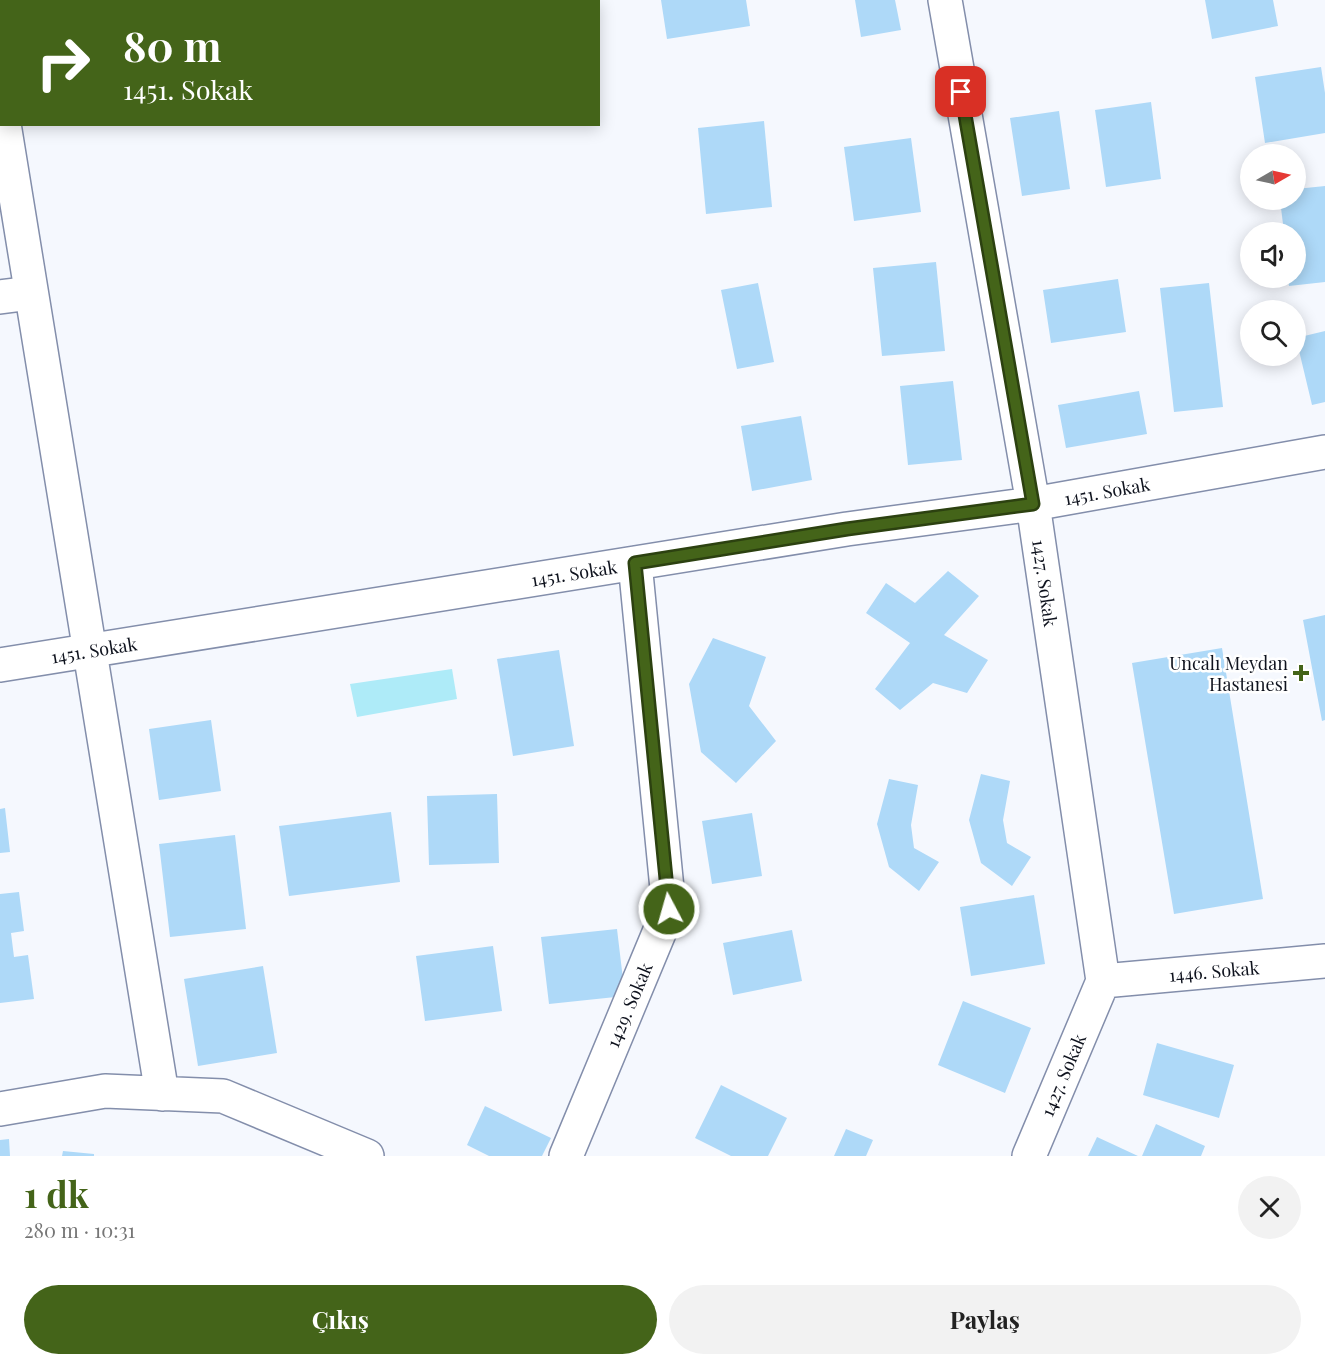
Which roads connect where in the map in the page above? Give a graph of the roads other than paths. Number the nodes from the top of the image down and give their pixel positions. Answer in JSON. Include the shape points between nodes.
{"nodes":[{"id":1,"x":945,"y":0,"type":"edge"},
{"id":2,"x":4,"y":126,"type":"edge"},
{"id":3,"x":15,"y":295,"type":"edge"},
{"id":4,"x":1325,"y":452,"type":"edge"},
{"id":5,"x":1033,"y":504,"type":"junction"},
{"id":6,"x":635,"y":563,"type":"junction"},
{"id":7,"x":89,"y":650,"type":"junction"},
{"id":8,"x":0,"y":665,"type":"edge"},
{"id":9,"x":1325,"y":961,"type":"edge"},
{"id":10,"x":1103,"y":981,"type":"junction"},
{"id":11,"x":162,"y":1094,"type":"junction"},
{"id":12,"x":0,"y":1109,"type":"edge"},
{"id":13,"x":367,"y":1156,"type":"edge"},
{"id":14,"x":566,"y":1156,"type":"edge"},
{"id":15,"x":1029,"y":1156,"type":"edge"}],
"edges":[{"from":1,"to":5,"type":"street","name":"1427. Sokak"},
{"from":2,"to":3,"type":"street"},
{"from":3,"to":7,"type":"street"},
{"from":4,"to":5,"type":"street","name":"1451. Sokak"},
{"from":5,"to":6,"type":"street","name":"1451. Sokak"},
{"from":5,"to":10,"type":"street","name":"1427. Sokak"},
{"from":6,"to":7,"type":"street","name":"1451. Sokak"},
{"from":6,"to":14,"type":"street","name":"1429. Sokak","via":[[669,909]]},
{"from":7,"to":8,"type":"street","name":"1451. Sokak"},
{"from":7,"to":11,"type":"street"},
{"from":9,"to":10,"type":"street","name":"1446. Sokak"},
{"from":10,"to":15,"type":"street","name":"1427. Sokak"},
{"from":11,"to":12,"type":"street","via":[[105,1092]]},
{"from":11,"to":13,"type":"street","via":[[223,1096]]}]}
